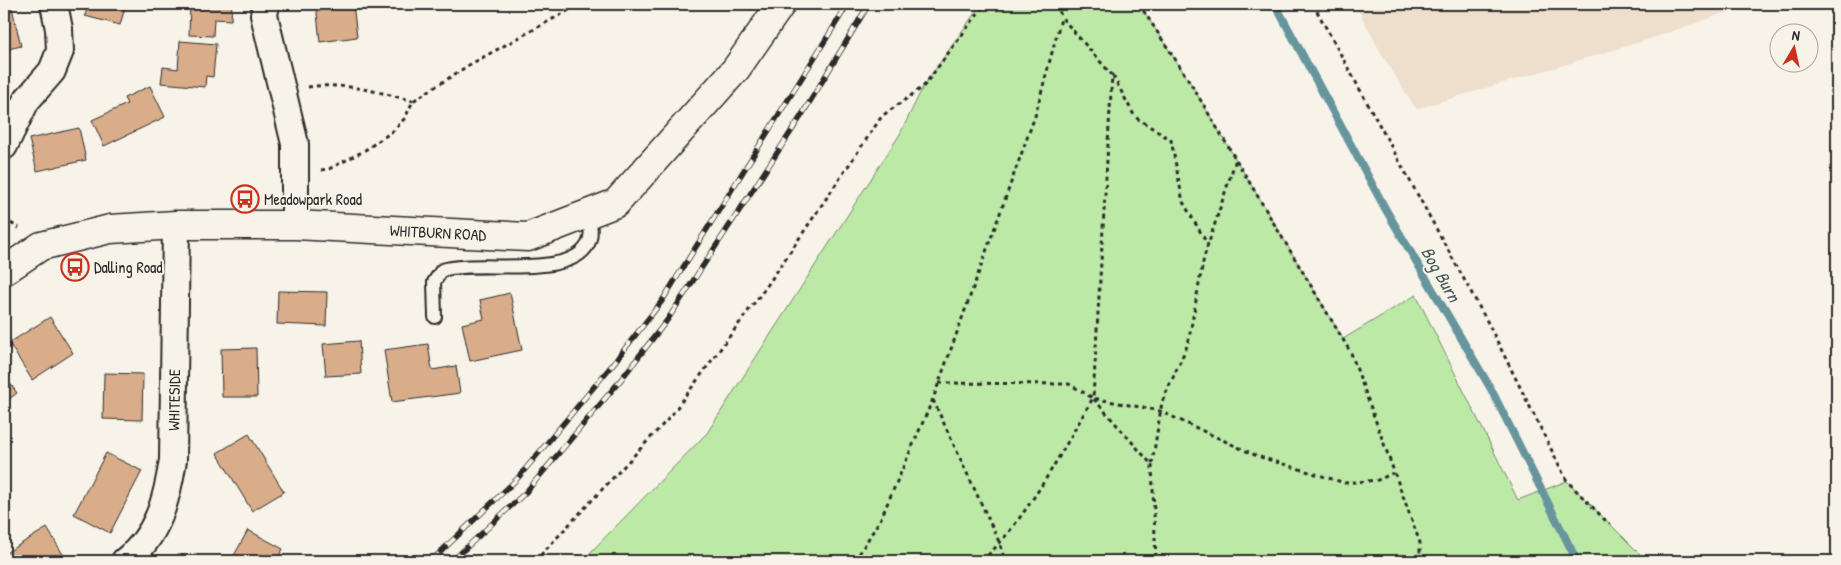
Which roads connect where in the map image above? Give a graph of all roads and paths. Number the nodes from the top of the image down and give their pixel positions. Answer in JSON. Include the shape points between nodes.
{"nodes":[{"id":1,"x":54,"y":4,"type":"edge"},
{"id":2,"x":266,"y":4,"type":"edge"},
{"id":3,"x":580,"y":4,"type":"edge"},
{"id":4,"x":781,"y":4,"type":"edge"},
{"id":5,"x":985,"y":4,"type":"edge"},
{"id":6,"x":1056,"y":4,"type":"edge"},
{"id":7,"x":1139,"y":4,"type":"edge"},
{"id":8,"x":1313,"y":4,"type":"edge"},
{"id":9,"x":1062,"y":18,"type":"junction"},
{"id":10,"x":1112,"y":75,"type":"junction"},
{"id":11,"x":282,"y":90,"type":"junction"},
{"id":12,"x":413,"y":101,"type":"junction"},
{"id":13,"x":4,"y":146,"type":"edge"},
{"id":14,"x":1236,"y":159,"type":"junction"},
{"id":15,"x":296,"y":172,"type":"junction"},
{"id":16,"x":589,"y":214,"type":"junction"},
{"id":17,"x":176,"y":225,"type":"junction"},
{"id":18,"x":295,"y":225,"type":"junction"},
{"id":19,"x":1208,"y":245,"type":"junction"},
{"id":20,"x":4,"y":271,"type":"edge"},
{"id":21,"x":435,"y":317,"type":"dead end"},
{"id":22,"x":939,"y":383,"type":"junction"},
{"id":23,"x":1094,"y":398,"type":"junction"},
{"id":24,"x":933,"y":399,"type":"junction"},
{"id":25,"x":1160,"y":411,"type":"junction"},
{"id":26,"x":1152,"y":464,"type":"junction"},
{"id":27,"x":1393,"y":473,"type":"junction"},
{"id":28,"x":1609,"y":524,"type":"dead end"},
{"id":29,"x":1000,"y":544,"type":"junction"},
{"id":30,"x":125,"y":561,"type":"edge"},
{"id":31,"x":535,"y":561,"type":"edge"},
{"id":32,"x":855,"y":561,"type":"edge"},
{"id":33,"x":982,"y":561,"type":"edge"},
{"id":34,"x":1005,"y":561,"type":"edge"},
{"id":35,"x":1156,"y":561,"type":"edge"},
{"id":36,"x":1420,"y":561,"type":"edge"}],
"edges":[{"from":1,"to":13,"type":"street","via":[[60,52],[52,71],[26,102]]},
{"from":2,"to":11,"type":"street","via":[[264,15]]},
{"from":3,"to":12,"type":"path","via":[[469,65]]},
{"from":4,"to":16,"type":"main road","name":"WHITBURN ROAD","via":[[736,69],[616,203]]},
{"from":5,"to":31,"type":"path","via":[[924,87],[882,116],[769,283],[670,416]]},
{"from":6,"to":9,"type":"path"},
{"from":7,"to":14,"type":"path"},
{"from":8,"to":28,"type":"path","via":[[1488,323],[1566,481]]},
{"from":9,"to":10,"type":"path"},
{"from":9,"to":22,"type":"path","via":[[1035,116]]},
{"from":10,"to":19,"type":"path","via":[[1134,117],[1171,140],[1182,202]]},
{"from":10,"to":23,"type":"path"},
{"from":11,"to":12,"type":"path","via":[[312,86],[351,87]]},
{"from":11,"to":15,"type":"street","via":[[294,144]]},
{"from":12,"to":15,"type":"path","via":[[394,131],[362,152],[329,169]]},
{"from":14,"to":19,"type":"path"},
{"from":14,"to":27,"type":"path","via":[[1351,353]]},
{"from":15,"to":18,"type":"street"},
{"from":16,"to":18,"type":"main road","name":"WHITBURN ROAD","via":[[528,237]]},
{"from":16,"to":21,"type":"lane","via":[[589,243],[584,250],[563,262],[442,270],[434,282]]},
{"from":17,"to":18,"type":"main road","name":"WHITBURN ROAD"},
{"from":17,"to":20,"type":"main road","name":"WHITBURN ROAD","via":[[110,229],[41,246]]},
{"from":17,"to":30,"type":"street","name":"WHITESIDE","via":[[172,460],[167,497],[151,532]]},
{"from":19,"to":25,"type":"path","via":[[1188,344]]},
{"from":22,"to":23,"type":"path","via":[[1069,384]]},
{"from":22,"to":24,"type":"path"},
{"from":23,"to":25,"type":"path"},
{"from":23,"to":26,"type":"path"},
{"from":23,"to":29,"type":"path","via":[[1049,473]]},
{"from":24,"to":29,"type":"path"},
{"from":24,"to":32,"type":"path","via":[[880,518]]},
{"from":25,"to":26,"type":"path"},
{"from":25,"to":27,"type":"path","via":[[1257,456],[1345,483],[1378,480]]},
{"from":26,"to":35,"type":"path"},
{"from":27,"to":36,"type":"path","via":[[1420,543]]},
{"from":29,"to":33,"type":"path"},
{"from":29,"to":34,"type":"path"}]}
